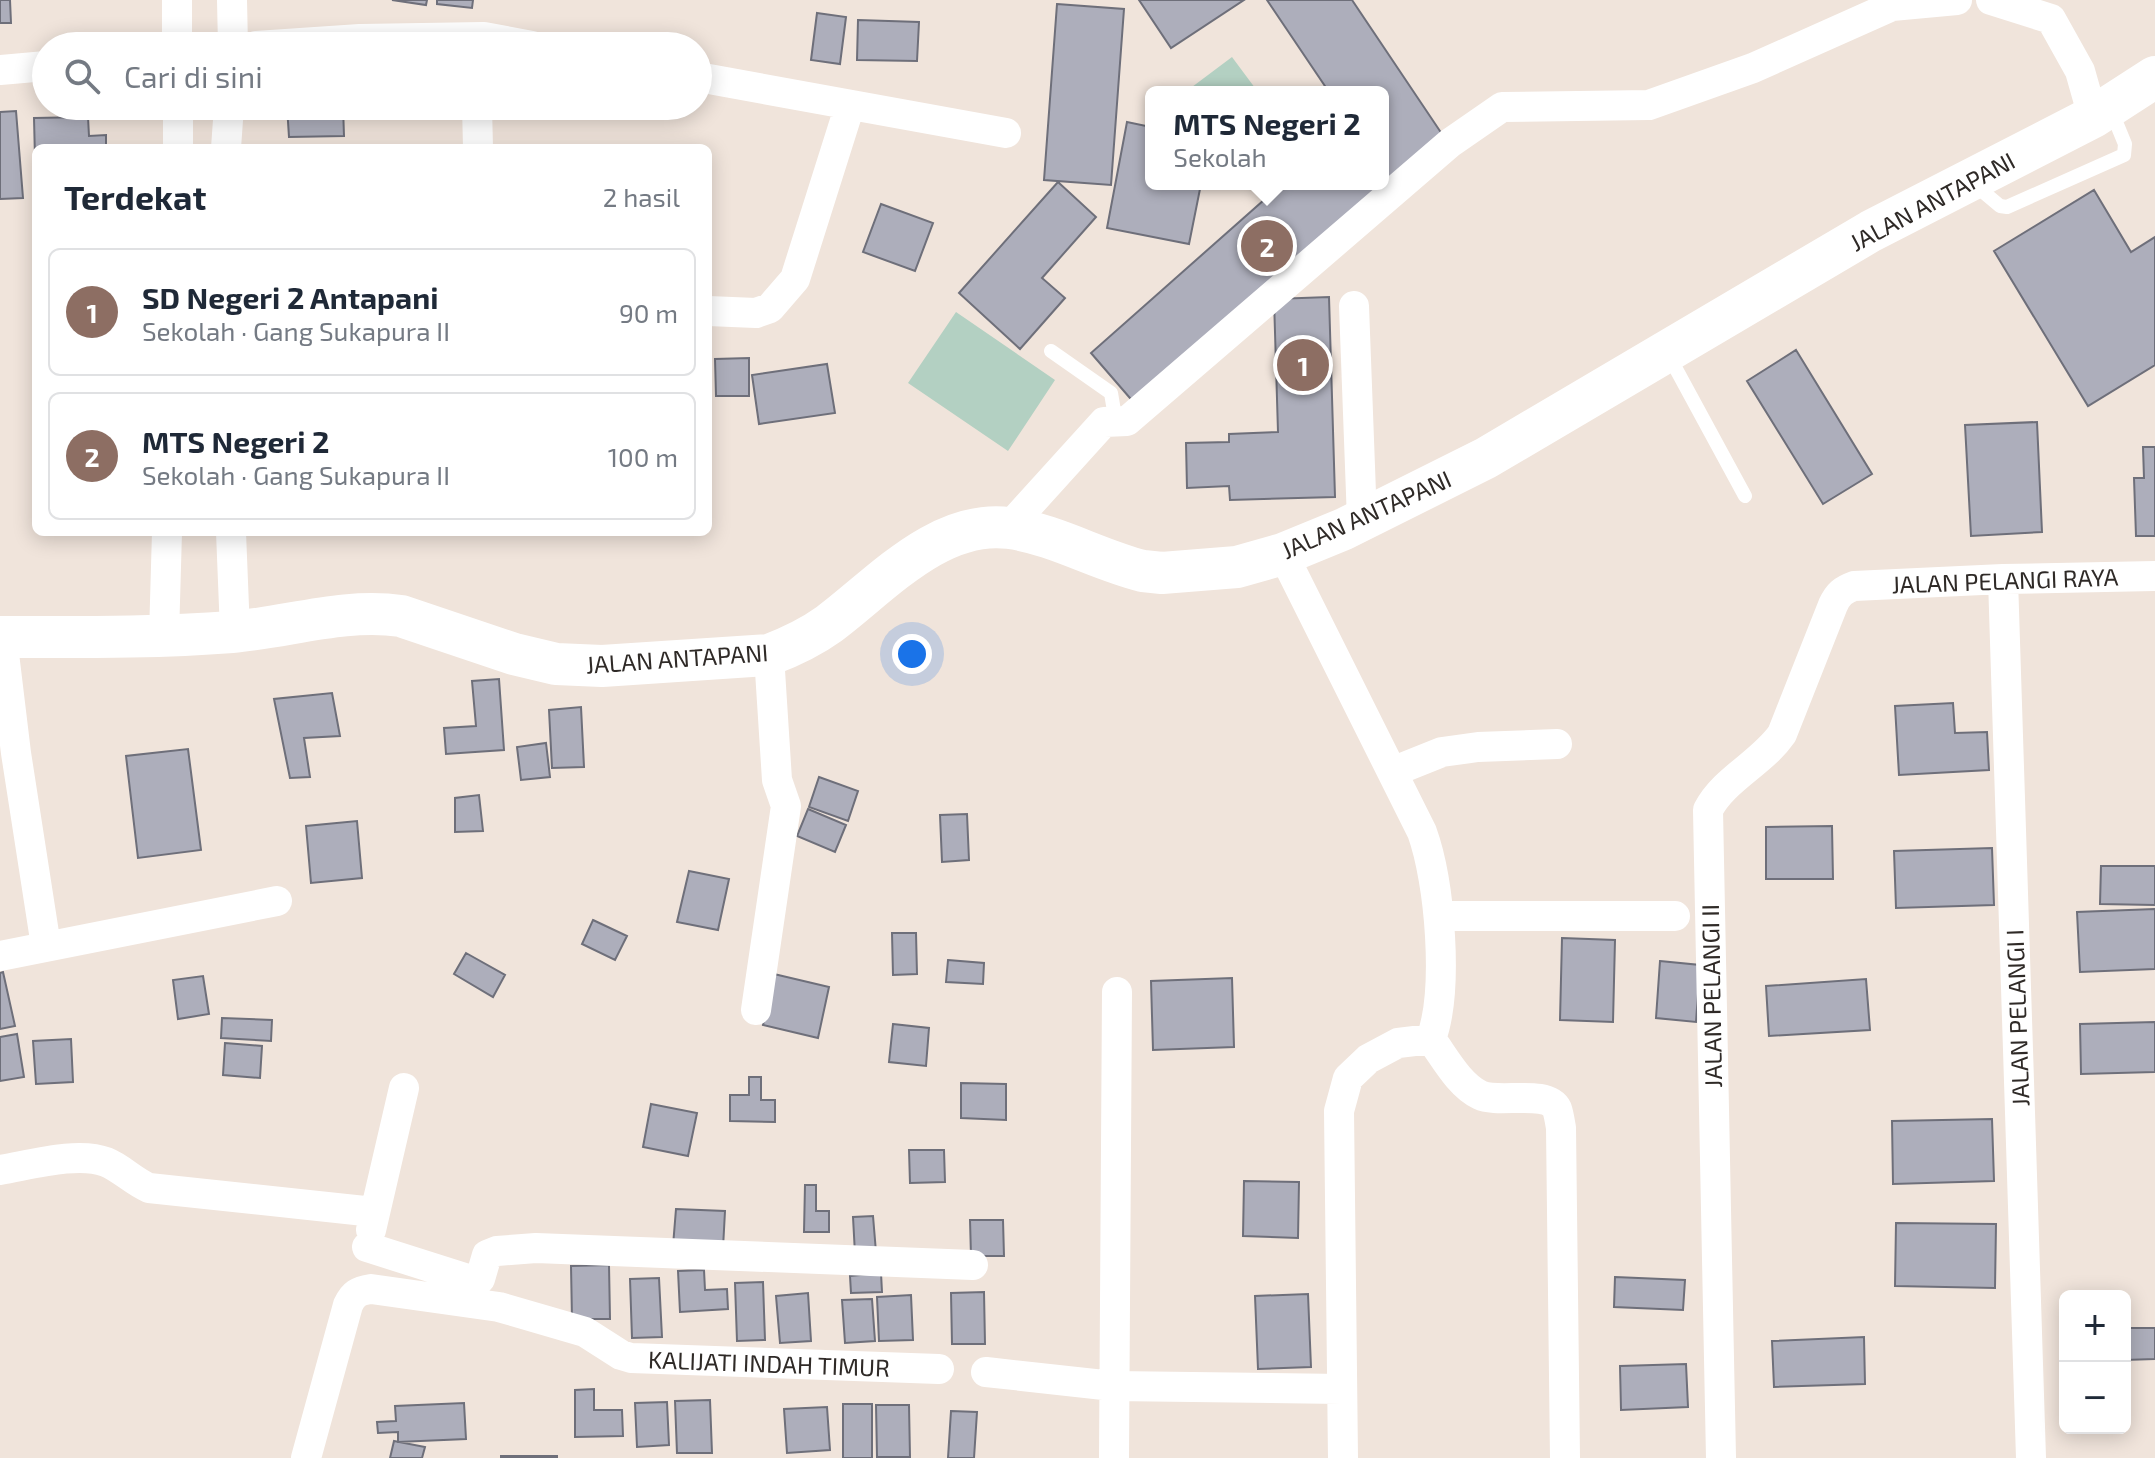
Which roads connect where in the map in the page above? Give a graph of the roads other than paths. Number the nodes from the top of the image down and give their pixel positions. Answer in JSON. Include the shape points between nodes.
{"nodes":[{"id":1,"x":177,"y":0,"type":"edge"},
{"id":2,"x":232,"y":0,"type":"edge"},
{"id":3,"x":1957,"y":0,"type":"edge"},
{"id":4,"x":1991,"y":0,"type":"edge"},
{"id":5,"x":177,"y":32,"type":"edge"},
{"id":6,"x":233,"y":32,"type":"edge"},
{"id":7,"x":32,"y":67,"type":"edge"},
{"id":8,"x":0,"y":70,"type":"edge"},
{"id":9,"x":2155,"y":77,"type":"edge"},
{"id":10,"x":712,"y":80,"type":"edge"},
{"id":11,"x":850,"y":105,"type":"junction"},
{"id":12,"x":2101,"y":112,"type":"junction"},
{"id":13,"x":178,"y":120,"type":"edge"},
{"id":14,"x":228,"y":120,"type":"edge"},
{"id":15,"x":477,"y":120,"type":"edge"},
{"id":16,"x":1006,"y":133,"type":"dead end"},
{"id":17,"x":178,"y":144,"type":"edge"},
{"id":18,"x":226,"y":144,"type":"edge"},
{"id":19,"x":478,"y":144,"type":"edge"},
{"id":20,"x":1354,"y":306,"type":"dead end"},
{"id":21,"x":712,"y":311,"type":"edge"},
{"id":22,"x":1051,"y":351,"type":"dead end"},
{"id":23,"x":1667,"y":352,"type":"junction"},
{"id":24,"x":1104,"y":422,"type":"junction"},
{"id":25,"x":1745,"y":496,"type":"dead end"},
{"id":26,"x":1362,"y":520,"type":"junction"},
{"id":27,"x":1008,"y":528,"type":"junction"},
{"id":28,"x":167,"y":536,"type":"edge"},
{"id":29,"x":231,"y":536,"type":"edge"},
{"id":30,"x":1283,"y":554,"type":"junction"},
{"id":31,"x":2155,"y":576,"type":"edge"},
{"id":32,"x":2003,"y":579,"type":"junction"},
{"id":33,"x":1854,"y":586,"type":"joint"},
{"id":34,"x":235,"y":632,"type":"junction"},
{"id":35,"x":164,"y":636,"type":"junction"},
{"id":36,"x":1,"y":637,"type":"edge"},
{"id":37,"x":769,"y":655,"type":"junction"},
{"id":38,"x":1557,"y":744,"type":"dead end"},
{"id":39,"x":1392,"y":772,"type":"junction"},
{"id":40,"x":277,"y":901,"type":"dead end"},
{"id":41,"x":1439,"y":916,"type":"junction"},
{"id":42,"x":1675,"y":916,"type":"dead end"},
{"id":43,"x":46,"y":946,"type":"junction"},
{"id":44,"x":0,"y":956,"type":"edge"},
{"id":45,"x":1117,"y":992,"type":"dead end"},
{"id":46,"x":756,"y":1010,"type":"dead end"},
{"id":47,"x":1431,"y":1039,"type":"junction"},
{"id":48,"x":404,"y":1088,"type":"dead end"},
{"id":49,"x":0,"y":1170,"type":"edge"},
{"id":50,"x":374,"y":1212,"type":"junction"},
{"id":51,"x":367,"y":1247,"type":"junction"},
{"id":52,"x":973,"y":1265,"type":"dead end"},
{"id":53,"x":364,"y":1291,"type":"junction"},
{"id":54,"x":939,"y":1369,"type":"dead end"},
{"id":55,"x":986,"y":1372,"type":"dead end"},
{"id":56,"x":1113,"y":1386,"type":"junction"},
{"id":57,"x":1342,"y":1389,"type":"junction"},
{"id":58,"x":306,"y":1458,"type":"edge"},
{"id":59,"x":1114,"y":1458,"type":"edge"},
{"id":60,"x":1343,"y":1458,"type":"edge"},
{"id":61,"x":1565,"y":1458,"type":"edge"},
{"id":62,"x":1721,"y":1458,"type":"edge"},
{"id":63,"x":2031,"y":1458,"type":"edge"}],
"edges":[{"from":1,"to":5,"type":"street"},
{"from":2,"to":6,"type":"street"},
{"from":3,"to":24,"type":"street","via":[[1892,6],[1753,68],[1649,105],[1502,107],[1450,143],[1127,421]]},
{"from":4,"to":12,"type":"street","via":[[2051,19]]},
{"from":7,"to":8,"type":"street"},
{"from":9,"to":12,"type":"street","name":"JALAN ANTAPANI"},
{"from":10,"to":11,"type":"street"},
{"from":11,"to":16,"type":"street"},
{"from":11,"to":21,"type":"street","via":[[795,279],[770,308],[756,313]]},
{"from":12,"to":23,"type":"street","name":"JALAN ANTAPANI","via":[[1871,231]]},
{"from":13,"to":17,"type":"street"},
{"from":14,"to":18,"type":"street"},
{"from":15,"to":19,"type":"street"},
{"from":20,"to":26,"type":"street"},
{"from":22,"to":24,"type":"lane","via":[[1111,393],[1114,411]]},
{"from":23,"to":25,"type":"lane"},
{"from":23,"to":26,"type":"street","name":"JALAN ANTAPANI","via":[[1486,458]]},
{"from":24,"to":27,"type":"street"},
{"from":26,"to":30,"type":"street","name":"JALAN ANTAPANI"},
{"from":27,"to":30,"type":"street","name":"JALAN ANTAPANI","via":[[1162,573],[1237,567]]},
{"from":27,"to":37,"type":"street","name":"JALAN ANTAPANI","via":[[944,539],[826,626]]},
{"from":28,"to":35,"type":"street"},
{"from":29,"to":34,"type":"street"},
{"from":30,"to":39,"type":"street"},
{"from":31,"to":32,"type":"street","name":"JALAN PELANGI RAYA"},
{"from":32,"to":33,"type":"street","name":"JALAN PELANGI RAYA"},
{"from":32,"to":63,"type":"street","name":"JALAN PELANGI I"},
{"from":33,"to":62,"type":"street","name":"JALAN PELANGI II","via":[[1836,598],[1782,734],[1716,797],[1706,817]]},
{"from":34,"to":35,"type":"street","name":"JALAN ANTAPANI"},
{"from":34,"to":37,"type":"street","name":"JALAN ANTAPANI","via":[[378,613],[556,664]]},
{"from":35,"to":36,"type":"street","name":"JALAN ANTAPANI"},
{"from":36,"to":43,"type":"street"},
{"from":37,"to":46,"type":"street","via":[[777,780],[786,806]]},
{"from":38,"to":39,"type":"street","via":[[1442,752]]},
{"from":39,"to":41,"type":"street","via":[[1432,858]]},
{"from":40,"to":43,"type":"street"},
{"from":41,"to":42,"type":"street"},
{"from":41,"to":47,"type":"street","via":[[1439,1018]]},
{"from":43,"to":44,"type":"street"},
{"from":45,"to":56,"type":"street"},
{"from":47,"to":57,"type":"street","via":[[1398,1043],[1368,1059],[1348,1078],[1342,1094]]},
{"from":47,"to":61,"type":"street","via":[[1475,1093],[1488,1099],[1546,1100],[1557,1110]]},
{"from":48,"to":50,"type":"street"},
{"from":49,"to":50,"type":"street","via":[[87,1156],[149,1188]]},
{"from":50,"to":51,"type":"street"},
{"from":51,"to":52,"type":"street","via":[[471,1280],[480,1279],[487,1255],[536,1248]]},
{"from":51,"to":53,"type":"street"},
{"from":53,"to":54,"type":"street","name":"KALIJATI INDAH TIMUR","via":[[499,1307],[578,1330],[631,1358]]},
{"from":53,"to":58,"type":"street","via":[[348,1305]]},
{"from":55,"to":56,"type":"street"},
{"from":56,"to":57,"type":"street"},
{"from":56,"to":59,"type":"street"},
{"from":57,"to":60,"type":"street"}]}
